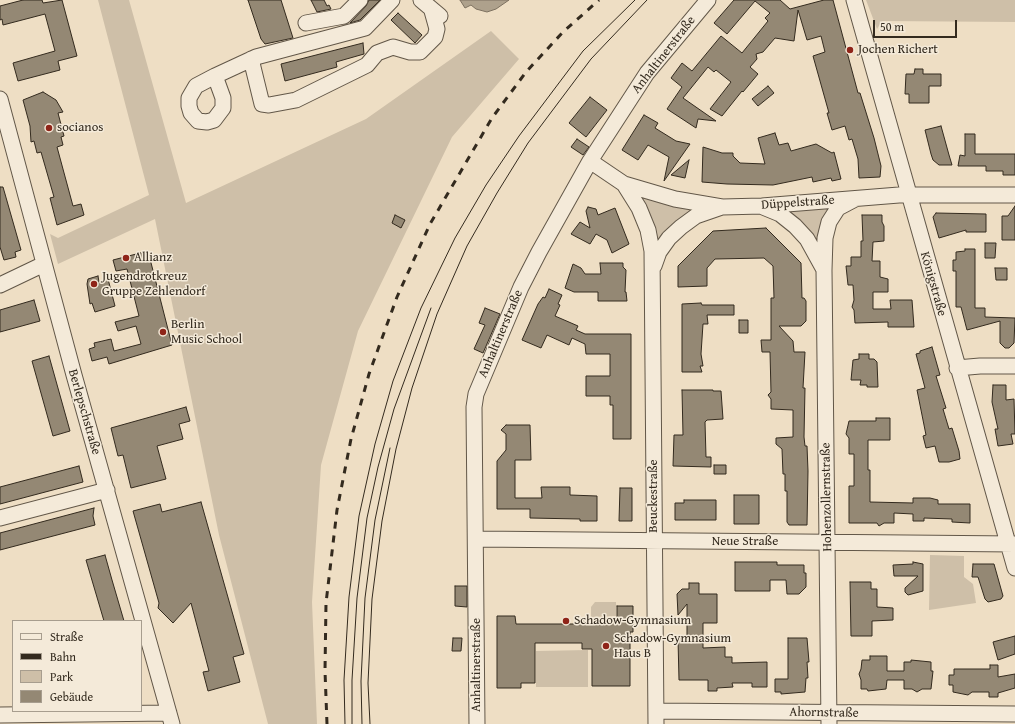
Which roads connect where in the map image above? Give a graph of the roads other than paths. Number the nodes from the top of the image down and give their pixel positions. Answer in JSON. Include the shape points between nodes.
{"nodes":[{"id":1,"x":360,"y":0,"type":"edge"},
{"id":2,"x":392,"y":0,"type":"edge"},
{"id":3,"x":421,"y":0,"type":"edge"},
{"id":4,"x":708,"y":0,"type":"edge"},
{"id":5,"x":854,"y":0,"type":"edge"},
{"id":6,"x":306,"y":23,"type":"dead end"},
{"id":7,"x":251,"y":59,"type":"junction"},
{"id":8,"x":215,"y":76,"type":"dead end"},
{"id":9,"x":0,"y":99,"type":"edge"},
{"id":10,"x":4,"y":130,"type":"edge"},
{"id":11,"x":590,"y":161,"type":"junction"},
{"id":12,"x":624,"y":184,"type":"junction"},
{"id":13,"x":908,"y":195,"type":"junction"},
{"id":14,"x":1015,"y":195,"type":"edge"},
{"id":15,"x":855,"y":198,"type":"junction"},
{"id":16,"x":762,"y":206,"type":"junction"},
{"id":17,"x":722,"y":207,"type":"junction"},
{"id":18,"x":44,"y":264,"type":"junction"},
{"id":19,"x":653,"y":268,"type":"junction"},
{"id":20,"x":824,"y":270,"type":"junction"},
{"id":21,"x":0,"y":285,"type":"edge"},
{"id":22,"x":1015,"y":366,"type":"edge"},
{"id":23,"x":957,"y":368,"type":"junction"},
{"id":24,"x":106,"y":490,"type":"junction"},
{"id":25,"x":0,"y":518,"type":"edge"},
{"id":26,"x":476,"y":539,"type":"junction"},
{"id":27,"x":654,"y":541,"type":"junction"},
{"id":28,"x":828,"y":542,"type":"junction"},
{"id":29,"x":1012,"y":544,"type":"edge"},
{"id":30,"x":1015,"y":568,"type":"edge"},
{"id":31,"x":1015,"y":714,"type":"edge"},
{"id":32,"x":0,"y":715,"type":"edge"},
{"id":33,"x":171,"y":718,"type":"edge"},
{"id":34,"x":656,"y":718,"type":"edge"},
{"id":35,"x":829,"y":718,"type":"edge"},
{"id":36,"x":477,"y":724,"type":"edge"}],
"edges":[{"from":1,"to":6,"type":"street","via":[[344,16]]},
{"from":2,"to":7,"type":"street","via":[[364,28]]},
{"from":3,"to":7,"type":"street","via":[[438,15],[435,37],[420,52],[393,47],[377,53],[367,65],[296,100],[262,104]]},
{"from":4,"to":11,"type":"street","name":"Anhaltinerstraße","via":[[647,73]]},
{"from":5,"to":13,"type":"street","name":"Königstraße"},
{"from":7,"to":8,"type":"street"},
{"from":9,"to":10,"type":"street","name":"Berlepschstraße"},
{"from":10,"to":18,"type":"street","name":"Berlepschstraße"},
{"from":11,"to":12,"type":"street","name":"Düppelstraße"},
{"from":11,"to":26,"type":"street","name":"Anhaltinerstraße","via":[[521,287],[476,394]]},
{"from":12,"to":17,"type":"street","name":"Düppelstraße","via":[[675,199]]},
{"from":12,"to":19,"type":"street","name":"Beuckestraße","via":[[639,208],[648,230]]},
{"from":13,"to":14,"type":"street","name":"Düppelstraße"},
{"from":13,"to":15,"type":"street","name":"Düppelstraße"},
{"from":13,"to":23,"type":"street","name":"Königstraße"},
{"from":15,"to":16,"type":"street","name":"Düppelstraße"},
{"from":15,"to":20,"type":"street","name":"Hohenzollernstraße","via":[[838,208],[829,222],[825,238]]},
{"from":16,"to":17,"type":"street","name":"Düppelstraße"},
{"from":16,"to":20,"type":"street","name":"Hohenzollernstraße","via":[[780,214],[796,226],[817,255]]},
{"from":17,"to":19,"type":"street","name":"Beuckestraße","via":[[696,216],[677,230],[659,252]]},
{"from":18,"to":21,"type":"street"},
{"from":18,"to":24,"type":"street","name":"Berlepschstraße"},
{"from":19,"to":27,"type":"street","name":"Beuckestraße"},
{"from":20,"to":28,"type":"street","name":"Hohenzollernstraße"},
{"from":22,"to":23,"type":"street"},
{"from":23,"to":29,"type":"street","name":"Königstraße"},
{"from":24,"to":25,"type":"street"},
{"from":24,"to":33,"type":"street","name":"Berlepschstraße"},
{"from":26,"to":27,"type":"street","name":"Neue Straße"},
{"from":26,"to":36,"type":"street","name":"Anhaltinerstraße"},
{"from":27,"to":28,"type":"street","name":"Neue Straße"},
{"from":27,"to":34,"type":"street","name":"Beuckestraße"},
{"from":28,"to":29,"type":"street","name":"Neue Straße"},
{"from":28,"to":35,"type":"street","name":"Hohenzollernstraße"},
{"from":29,"to":30,"type":"street","name":"Königstraße"},
{"from":31,"to":35,"type":"street","name":"Ahornstraße"},
{"from":32,"to":33,"type":"street"},
{"from":34,"to":35,"type":"street","name":"Ahornstraße"}]}
